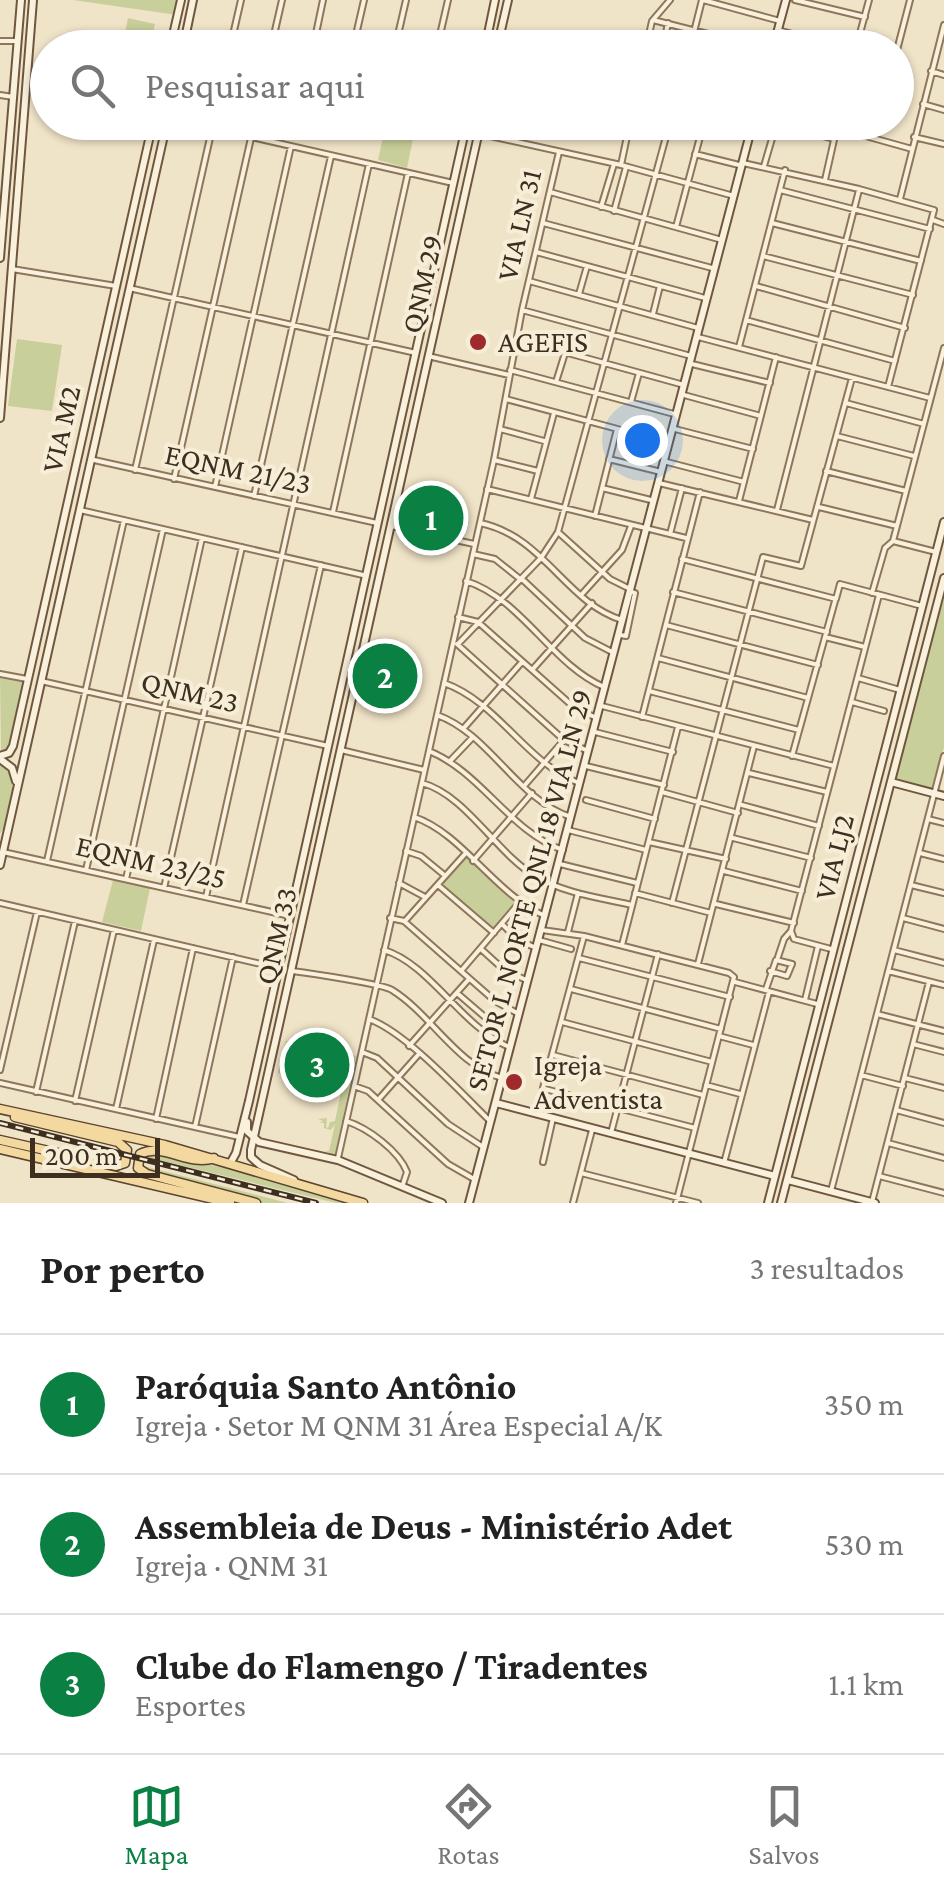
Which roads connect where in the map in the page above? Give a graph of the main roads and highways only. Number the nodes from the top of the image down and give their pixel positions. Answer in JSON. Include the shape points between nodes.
{"nodes":[{"id":1,"x":21,"y":0,"type":"edge"},
{"id":2,"x":34,"y":0,"type":"edge"},
{"id":3,"x":181,"y":0,"type":"edge"},
{"id":4,"x":193,"y":0,"type":"edge"},
{"id":5,"x":497,"y":0,"type":"edge"},
{"id":6,"x":786,"y":0,"type":"edge"},
{"id":7,"x":508,"y":2,"type":"edge"},
{"id":8,"x":175,"y":26,"type":"junction"},
{"id":9,"x":187,"y":28,"type":"joint"},
{"id":10,"x":31,"y":30,"type":"edge"},
{"id":11,"x":174,"y":30,"type":"edge"},
{"id":12,"x":490,"y":30,"type":"edge"},
{"id":13,"x":502,"y":30,"type":"edge"},
{"id":14,"x":778,"y":30,"type":"edge"},
{"id":15,"x":30,"y":45,"type":"edge"},
{"id":16,"x":12,"y":109,"type":"junction"},
{"id":17,"x":22,"y":136,"type":"junction"},
{"id":18,"x":149,"y":140,"type":"edge"},
{"id":19,"x":163,"y":140,"type":"edge"},
{"id":20,"x":463,"y":140,"type":"edge"},
{"id":21,"x":477,"y":140,"type":"edge"},
{"id":22,"x":748,"y":140,"type":"edge"},
{"id":23,"x":9,"y":150,"type":"junction"},
{"id":24,"x":145,"y":156,"type":"junction"},
{"id":25,"x":158,"y":159,"type":"junction"},
{"id":26,"x":19,"y":181,"type":"junction"},
{"id":27,"x":453,"y":187,"type":"junction"},
{"id":28,"x":457,"y":231,"type":"junction"},
{"id":29,"x":0,"y":258,"type":"edge"},
{"id":30,"x":424,"y":315,"type":"junction"},
{"id":31,"x":429,"y":352,"type":"junction"},
{"id":32,"x":416,"y":354,"type":"junction"},
{"id":33,"x":418,"y":402,"type":"junction"},
{"id":34,"x":89,"y":410,"type":"junction"},
{"id":35,"x":101,"y":413,"type":"junction"},
{"id":36,"x":0,"y":418,"type":"edge"},
{"id":37,"x":387,"y":482,"type":"junction"},
{"id":38,"x":392,"y":522,"type":"junction"},
{"id":39,"x":944,"y":522,"type":"edge"},
{"id":40,"x":58,"y":548,"type":"junction"},
{"id":41,"x":70,"y":551,"type":"junction"},
{"id":42,"x":366,"y":575,"type":"junction"},
{"id":43,"x":944,"y":578,"type":"edge"},
{"id":44,"x":371,"y":613,"type":"junction"},
{"id":45,"x":900,"y":691,"type":"junction"},
{"id":46,"x":340,"y":694,"type":"junction"},
{"id":47,"x":913,"y":694,"type":"junction"},
{"id":48,"x":17,"y":726,"type":"junction"},
{"id":49,"x":345,"y":729,"type":"junction"},
{"id":50,"x":30,"y":732,"type":"junction"},
{"id":51,"x":0,"y":758,"type":"edge"},
{"id":52,"x":325,"y":760,"type":"junction"},
{"id":53,"x":891,"y":782,"type":"junction"},
{"id":54,"x":332,"y":786,"type":"junction"},
{"id":55,"x":17,"y":787,"type":"junction"},
{"id":56,"x":944,"y":796,"type":"edge"},
{"id":57,"x":857,"y":862,"type":"junction"},
{"id":58,"x":0,"y":865,"type":"edge"},
{"id":59,"x":300,"y":870,"type":"junction"},
{"id":60,"x":867,"y":870,"type":"junction"},
{"id":61,"x":855,"y":872,"type":"junction"},
{"id":62,"x":305,"y":906,"type":"junction"},
{"id":63,"x":277,"y":972,"type":"junction"},
{"id":64,"x":282,"y":1012,"type":"junction"},
{"id":65,"x":266,"y":1022,"type":"junction"},
{"id":66,"x":272,"y":1057,"type":"junction"},
{"id":67,"x":800,"y":1081,"type":"junction"},
{"id":68,"x":811,"y":1085,"type":"junction"},
{"id":69,"x":796,"y":1094,"type":"junction"},
{"id":70,"x":808,"y":1097,"type":"junction"},
{"id":71,"x":248,"y":1101,"type":"junction"},
{"id":72,"x":495,"y":1107,"type":"junction"},
{"id":73,"x":0,"y":1111,"type":"edge"},
{"id":74,"x":253,"y":1138,"type":"junction"},
{"id":75,"x":0,"y":1140,"type":"edge"},
{"id":76,"x":0,"y":1149,"type":"edge"},
{"id":77,"x":214,"y":1158,"type":"junction"},
{"id":78,"x":230,"y":1162,"type":"junction"},
{"id":79,"x":775,"y":1176,"type":"junction"},
{"id":80,"x":788,"y":1180,"type":"junction"},
{"id":81,"x":295,"y":1181,"type":"junction"},
{"id":82,"x":230,"y":1203,"type":"edge"},
{"id":83,"x":256,"y":1203,"type":"edge"},
{"id":84,"x":363,"y":1203,"type":"edge"},
{"id":85,"x":442,"y":1203,"type":"edge"},
{"id":86,"x":469,"y":1203,"type":"edge"},
{"id":87,"x":768,"y":1203,"type":"edge"},
{"id":88,"x":781,"y":1203,"type":"edge"},
{"id":89,"x":874,"y":1203,"type":"edge"}],
"edges":[{"from":1,"to":16,"type":"main road"},
{"from":2,"to":10,"type":"main road"},
{"from":3,"to":8,"type":"main road"},
{"from":4,"to":9,"type":"main road"},
{"from":5,"to":7,"type":"main road"},
{"from":5,"to":12,"type":"main road"},
{"from":6,"to":14,"type":"main road"},
{"from":7,"to":13,"type":"main road"},
{"from":8,"to":9,"type":"main road"},
{"from":8,"to":11,"type":"main road"},
{"from":15,"to":17,"type":"main road"},
{"from":16,"to":17,"type":"main road","via":[[14,136]]},
{"from":16,"to":23,"type":"main road"},
{"from":17,"to":26,"type":"main road"},
{"from":18,"to":24,"type":"main road","name":"VIA M2"},
{"from":19,"to":25,"type":"main road","name":"VIA M2"},
{"from":20,"to":27,"type":"main road"},
{"from":21,"to":28,"type":"main road","name":"QNM 29"},
{"from":22,"to":72,"type":"main road","name":"SETOR L NORTE QNL 18 VIA LN 29"},
{"from":23,"to":26,"type":"main road","via":[[18,149]]},
{"from":23,"to":29,"type":"main road"},
{"from":24,"to":25,"type":"main road"},
{"from":24,"to":34,"type":"main road","name":"VIA M2"},
{"from":25,"to":35,"type":"main road","name":"VIA M2"},
{"from":26,"to":36,"type":"main road"},
{"from":27,"to":28,"type":"main road","via":[[447,230]]},
{"from":27,"to":30,"type":"main road"},
{"from":28,"to":31,"type":"main road","name":"QNM 29"},
{"from":30,"to":31,"type":"main road","via":[[434,315]]},
{"from":30,"to":32,"type":"main road"},
{"from":31,"to":33,"type":"main road","name":"QNM 29"},
{"from":32,"to":33,"type":"main road","via":[[409,400]]},
{"from":32,"to":37,"type":"main road"},
{"from":33,"to":38,"type":"main road","name":"QNM 29"},
{"from":34,"to":35,"type":"main road"},
{"from":34,"to":40,"type":"main road","name":"VIA M2"},
{"from":35,"to":41,"type":"main road","name":"VIA M2"},
{"from":37,"to":38,"type":"main road","via":[[396,485]]},
{"from":37,"to":42,"type":"main road"},
{"from":38,"to":44,"type":"main road","name":"QNM 29"},
{"from":39,"to":45,"type":"main road","name":"VIA LJ2"},
{"from":40,"to":41,"type":"main road"},
{"from":40,"to":48,"type":"main road","name":"VIA M2"},
{"from":41,"to":50,"type":"main road","name":"VIA M2"},
{"from":42,"to":44,"type":"main road","via":[[362,611]]},
{"from":42,"to":46,"type":"main road"},
{"from":43,"to":47,"type":"main road","name":"VIA LJ2"},
{"from":44,"to":49,"type":"main road","name":"QNM 33"},
{"from":45,"to":47,"type":"main road"},
{"from":45,"to":57,"type":"main road","name":"VIA LJ2"},
{"from":46,"to":49,"type":"main road","via":[[350,695]]},
{"from":46,"to":52,"type":"main road"},
{"from":47,"to":53,"type":"main road","name":"VIA LJ2"},
{"from":48,"to":50,"type":"main road"},
{"from":48,"to":51,"type":"main road","name":"VIA M2","via":[[13,746]]},
{"from":49,"to":54,"type":"main road","name":"QNM 33"},
{"from":50,"to":55,"type":"main road","name":"VIA M2"},
{"from":51,"to":55,"type":"main road","via":[[12,768]]},
{"from":52,"to":54,"type":"main road","via":[[324,784]]},
{"from":52,"to":59,"type":"main road"},
{"from":53,"to":56,"type":"main road"},
{"from":53,"to":60,"type":"main road","name":"VIA LJ2"},
{"from":54,"to":62,"type":"main road","name":"QNM 33"},
{"from":55,"to":58,"type":"main road","name":"VIA M2"},
{"from":57,"to":60,"type":"main road"},
{"from":57,"to":61,"type":"main road","name":"VIA LJ2"},
{"from":59,"to":62,"type":"main road","via":[[309,870]]},
{"from":59,"to":63,"type":"main road"},
{"from":60,"to":61,"type":"main road"},
{"from":60,"to":68,"type":"main road","name":"VIA LJ2"},
{"from":61,"to":67,"type":"main road","name":"VIA LJ2"},
{"from":62,"to":64,"type":"main road","name":"QNM 33"},
{"from":63,"to":64,"type":"main road","via":[[272,1010]]},
{"from":63,"to":65,"type":"main road"},
{"from":64,"to":66,"type":"main road","name":"QNM 33"},
{"from":65,"to":66,"type":"main road","via":[[275,1023]]},
{"from":65,"to":71,"type":"main road"},
{"from":66,"to":74,"type":"main road","name":"QNM 33"},
{"from":67,"to":68,"type":"main road"},
{"from":67,"to":69,"type":"main road","name":"VIA LJ2"},
{"from":68,"to":70,"type":"main road","name":"VIA LJ2"},
{"from":69,"to":70,"type":"main road"},
{"from":69,"to":79,"type":"main road","name":"VIA LJ2"},
{"from":70,"to":80,"type":"main road","name":"VIA LJ2"},
{"from":71,"to":74,"type":"main road","via":[[246,1130]]},
{"from":71,"to":78,"type":"main road"},
{"from":72,"to":79,"type":"main road"},
{"from":72,"to":86,"type":"main road","name":"SETOR L NORTE QNL 18 VIA LN 29"},
{"from":73,"to":75,"type":"main road","via":[[118,1142],[128,1153],[116,1166]]},
{"from":73,"to":77,"type":"main road"},
{"from":74,"to":81,"type":"main road","via":[[252,1159]]},
{"from":74,"to":85,"type":"main road","via":[[338,1160]]},
{"from":76,"to":82,"type":"main road"},
{"from":77,"to":78,"type":"main road"},
{"from":77,"to":83,"type":"main road","via":[[150,1150],[136,1162],[146,1174]]},
{"from":78,"to":81,"type":"main road"},
{"from":79,"to":87,"type":"main road","name":"VIA LJ2"},
{"from":80,"to":88,"type":"main road","name":"VIA LJ2"},
{"from":80,"to":89,"type":"main road"},
{"from":81,"to":84,"type":"main road"}]}
